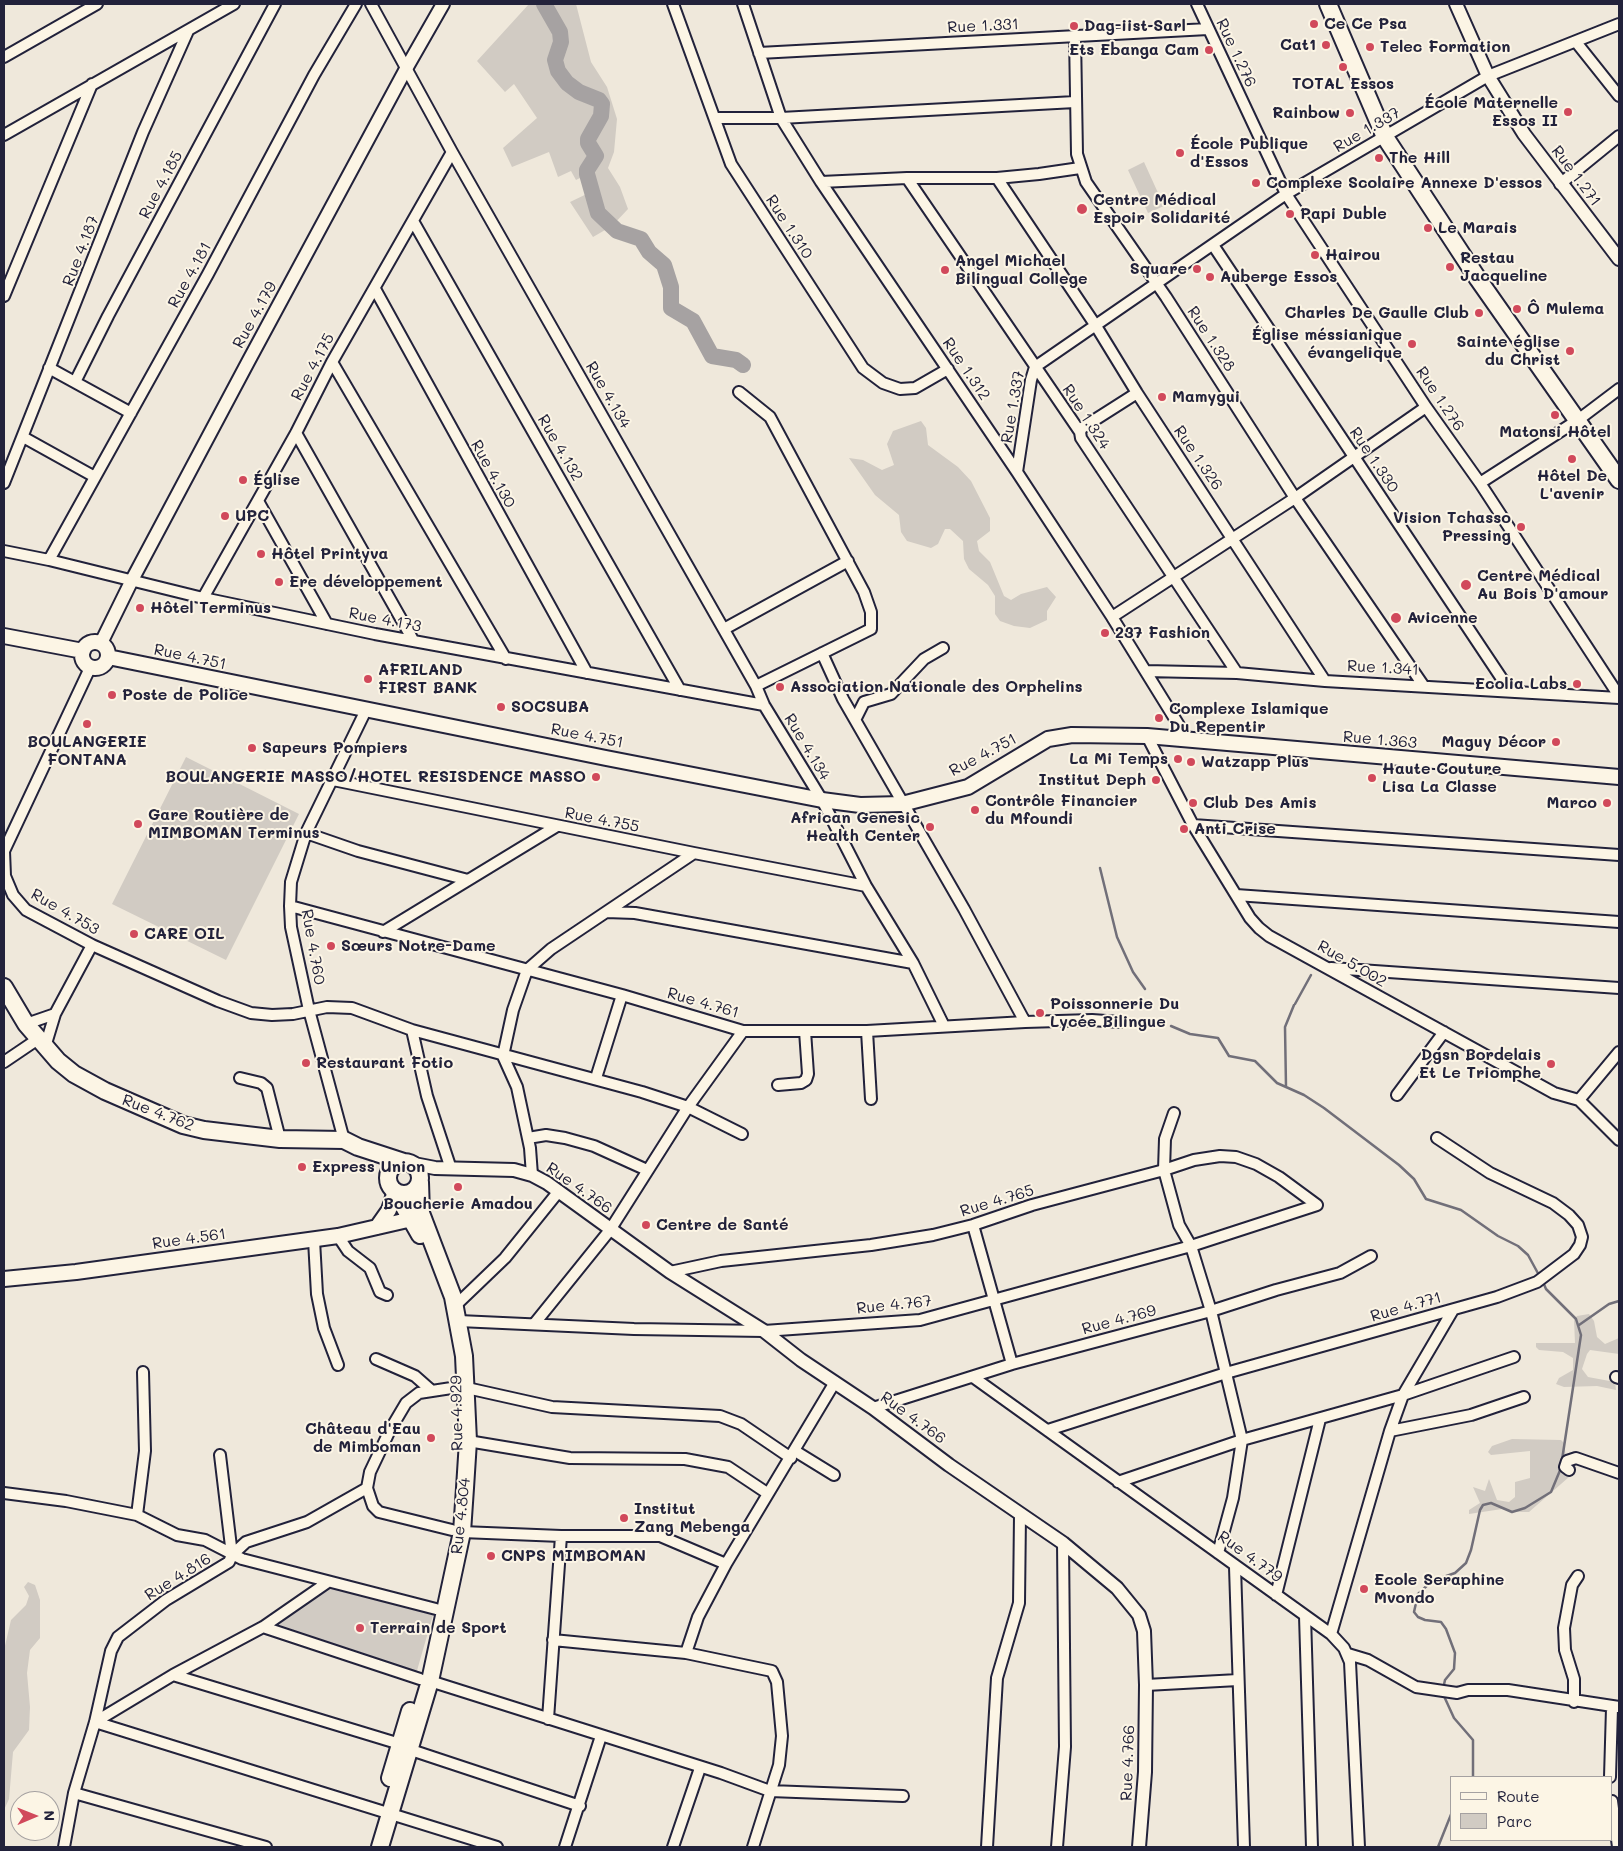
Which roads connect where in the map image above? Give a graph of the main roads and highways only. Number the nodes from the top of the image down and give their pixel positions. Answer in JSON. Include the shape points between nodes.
{"nodes":[{"id":1,"x":1328,"y":4,"type":"edge"},
{"id":2,"x":1619,"y":480,"type":"edge"},
{"id":3,"x":4,"y":636,"type":"edge"},
{"id":4,"x":83,"y":651,"type":"junction"},
{"id":5,"x":108,"y":657,"type":"junction"},
{"id":6,"x":1048,"y":739,"type":"joint"},
{"id":7,"x":1619,"y":777,"type":"edge"},
{"id":8,"x":4,"y":987,"type":"edge"},
{"id":9,"x":351,"y":1144,"type":"junction"},
{"id":10,"x":406,"y":1162,"type":"junction"},
{"id":11,"x":420,"y":1182,"type":"junction"},
{"id":12,"x":391,"y":1186,"type":"junction"},
{"id":13,"x":412,"y":1218,"type":"junction"},
{"id":14,"x":377,"y":1227,"type":"junction"},
{"id":15,"x":4,"y":1279,"type":"edge"},
{"id":16,"x":462,"y":1387,"type":"junction"},
{"id":17,"x":457,"y":1531,"type":"junction"},
{"id":18,"x":425,"y":1680,"type":"junction"},
{"id":19,"x":385,"y":1812,"type":"junction"},
{"id":20,"x":369,"y":1847,"type":"edge"},
{"id":21,"x":380,"y":1847,"type":"edge"}],
"edges":[{"from":1,"to":2,"type":"main road","via":[[1386,137],[1478,279]]},
{"from":3,"to":4,"type":"main road"},
{"from":4,"to":5,"type":"main road","via":[[90,643],[101,644],[108,651]]},
{"from":4,"to":5,"type":"main road","via":[[84,661],[90,668],[104,665]]},
{"from":5,"to":6,"type":"main road","name":"Rue 4.751","via":[[860,805],[902,804],[968,787]]},
{"from":6,"to":7,"type":"main road","name":"Rue 1.363","via":[[1072,735],[1147,736]]},
{"from":8,"to":9,"type":"main road","name":"Rue 4.762","via":[[26,1024],[42,1043],[63,1065],[88,1083],[183,1125],[204,1130]]},
{"from":9,"to":10,"type":"main road","name":"Rue 4.762"},
{"from":9,"to":12,"type":"main road","name":"Rue 4.929"},
{"from":10,"to":11,"type":"main road","via":[[419,1172]]},
{"from":10,"to":12,"type":"main road","via":[[392,1168]]},
{"from":11,"to":12,"type":"main road","via":[[410,1193]]},
{"from":11,"to":16,"type":"main road","name":"Rue 4.804","via":[[420,1213],[457,1314]]},
{"from":12,"to":13,"type":"main road","name":"Rue 4.929"},
{"from":12,"to":14,"type":"main road","via":[[389,1210]]},
{"from":13,"to":14,"type":"main road","name":"Rue 4.561"},
{"from":13,"to":16,"type":"main road","name":"Rue 4.929","via":[[440,1282]]},
{"from":14,"to":15,"type":"main road","name":"Rue 4.561","via":[[314,1240]]},
{"from":16,"to":17,"type":"main road","name":"Rue 4.929"},
{"from":16,"to":17,"type":"main road","name":"Rue 4.804","via":[[468,1441]]},
{"from":17,"to":18,"type":"main road","name":"Rue 4.804"},
{"from":17,"to":18,"type":"main road","name":"Rue 4.929","via":[[436,1609]]},
{"from":18,"to":19,"type":"main road","name":"Rue 4.804"},
{"from":19,"to":20,"type":"main road"},
{"from":19,"to":21,"type":"main road","name":"Rue 4.804"}]}
